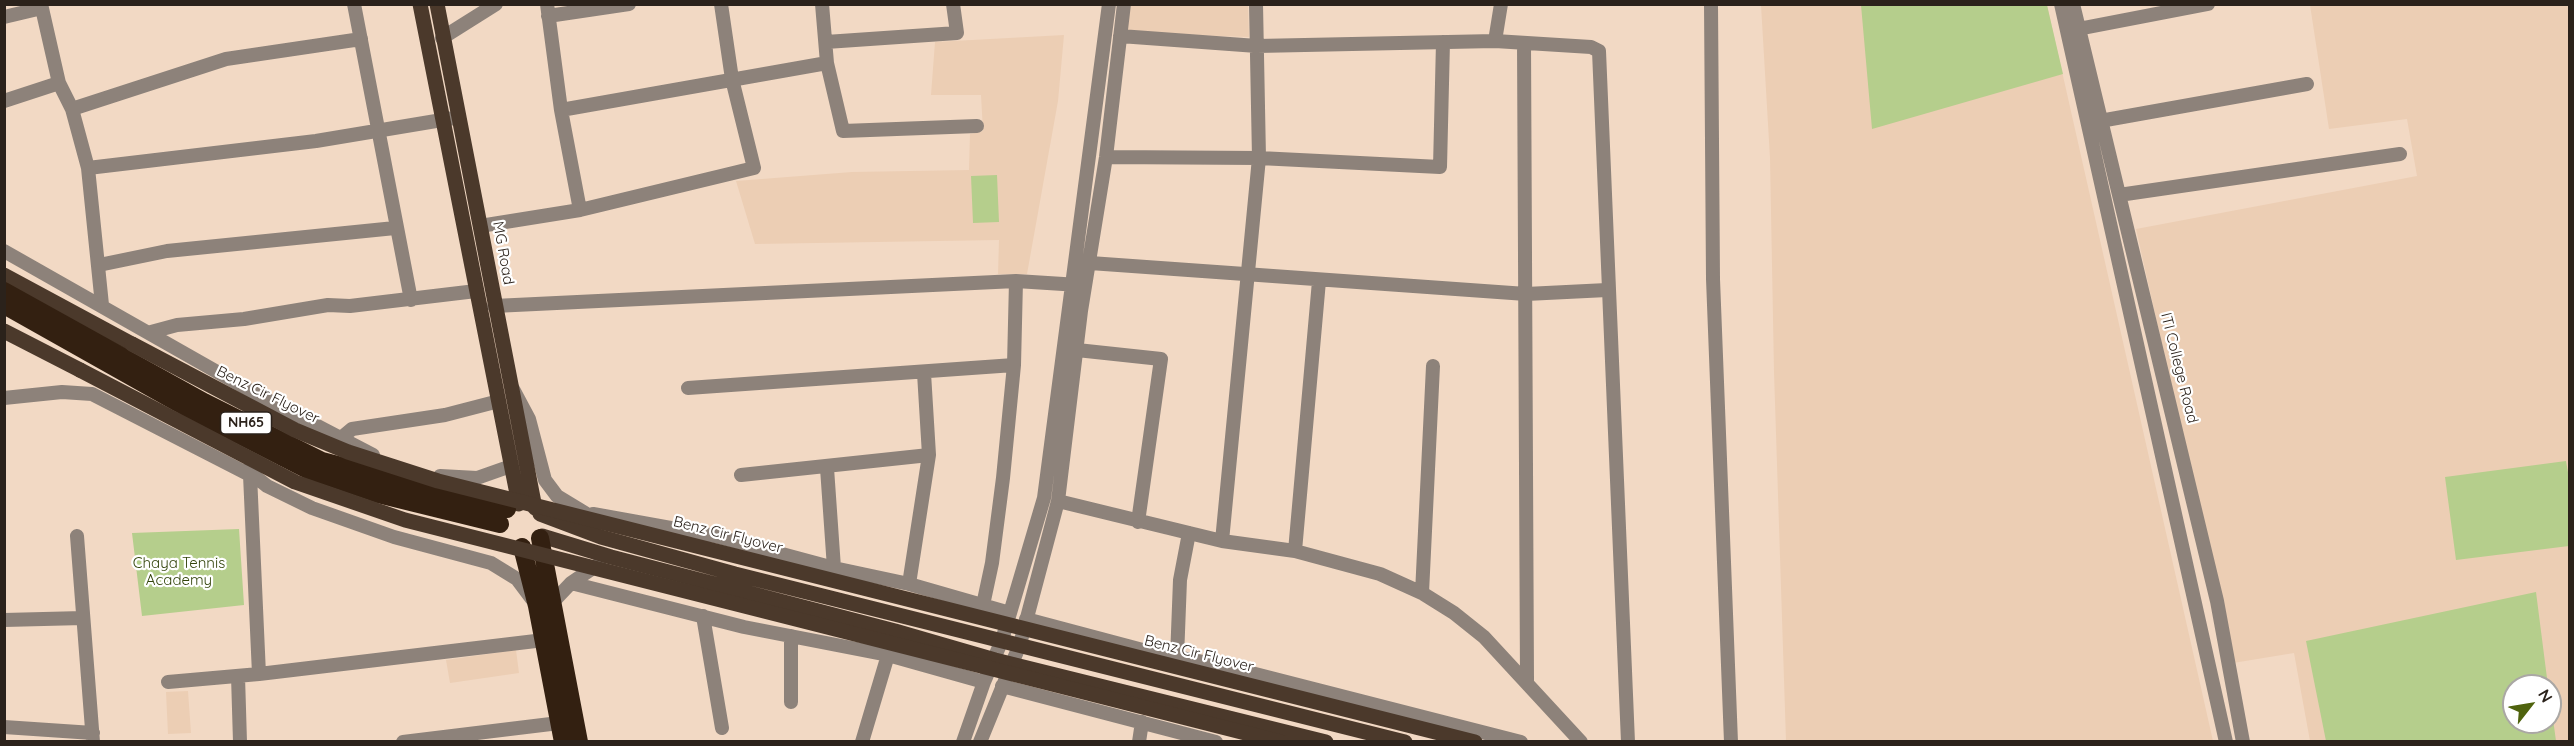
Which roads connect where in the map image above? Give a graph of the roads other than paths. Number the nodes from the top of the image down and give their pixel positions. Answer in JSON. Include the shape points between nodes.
{"nodes":[{"id":1,"x":354,"y":4,"type":"edge"},
{"id":2,"x":437,"y":4,"type":"edge"},
{"id":3,"x":495,"y":4,"type":"edge"},
{"id":4,"x":629,"y":4,"type":"edge"},
{"id":5,"x":721,"y":4,"type":"edge"},
{"id":6,"x":822,"y":4,"type":"edge"},
{"id":7,"x":954,"y":4,"type":"edge"},
{"id":8,"x":1109,"y":4,"type":"edge"},
{"id":9,"x":1124,"y":4,"type":"edge"},
{"id":10,"x":1256,"y":4,"type":"edge"},
{"id":11,"x":1501,"y":4,"type":"edge"},
{"id":12,"x":1711,"y":4,"type":"edge"},
{"id":13,"x":2061,"y":4,"type":"edge"},
{"id":14,"x":2073,"y":4,"type":"edge"},
{"id":15,"x":2208,"y":4,"type":"edge"},
{"id":16,"x":424,"y":5,"type":"edge"},
{"id":17,"x":41,"y":6,"type":"edge"},
{"id":18,"x":548,"y":10,"type":"edge"},
{"id":19,"x":4,"y":17,"type":"edge"},
{"id":20,"x":2078,"y":29,"type":"junction"},
{"id":21,"x":1120,"y":36,"type":"junction"},
{"id":22,"x":442,"y":38,"type":"junction"},
{"id":23,"x":361,"y":39,"type":"junction"},
{"id":24,"x":1496,"y":41,"type":"junction"},
{"id":25,"x":826,"y":42,"type":"junction"},
{"id":26,"x":1443,"y":42,"type":"junction"},
{"id":27,"x":1524,"y":43,"type":"junction"},
{"id":28,"x":1257,"y":46,"type":"junction"},
{"id":29,"x":827,"y":63,"type":"junction"},
{"id":30,"x":732,"y":79,"type":"junction"},
{"id":31,"x":59,"y":83,"type":"junction"},
{"id":32,"x":2307,"y":84,"type":"dead end"},
{"id":33,"x":4,"y":101,"type":"edge"},
{"id":34,"x":72,"y":109,"type":"junction"},
{"id":35,"x":561,"y":110,"type":"junction"},
{"id":36,"x":459,"y":117,"type":"junction"},
{"id":37,"x":442,"y":119,"type":"junction"},
{"id":38,"x":2100,"y":121,"type":"junction"},
{"id":39,"x":977,"y":126,"type":"dead end"},
{"id":40,"x":379,"y":131,"type":"junction"},
{"id":41,"x":2400,"y":154,"type":"dead end"},
{"id":42,"x":1106,"y":156,"type":"junction"},
{"id":43,"x":1259,"y":158,"type":"junction"},
{"id":44,"x":88,"y":168,"type":"junction"},
{"id":45,"x":2119,"y":195,"type":"junction"},
{"id":46,"x":580,"y":210,"type":"junction"},
{"id":47,"x":480,"y":226,"type":"junction"},
{"id":48,"x":395,"y":228,"type":"junction"},
{"id":49,"x":4,"y":251,"type":"edge"},
{"id":50,"x":1090,"y":263,"type":"junction"},
{"id":51,"x":99,"y":265,"type":"junction"},
{"id":52,"x":4,"y":275,"type":"edge"},
{"id":53,"x":1247,"y":276,"type":"junction"},
{"id":54,"x":1016,"y":281,"type":"junction"},
{"id":55,"x":1318,"y":281,"type":"junction"},
{"id":56,"x":1071,"y":285,"type":"junction"},
{"id":57,"x":1085,"y":285,"type":"junction"},
{"id":58,"x":1607,"y":290,"type":"junction"},
{"id":59,"x":4,"y":291,"type":"edge"},
{"id":60,"x":476,"y":291,"type":"junction"},
{"id":61,"x":1526,"y":294,"type":"junction"},
{"id":62,"x":411,"y":300,"type":"junction"},
{"id":63,"x":4,"y":305,"type":"edge"},
{"id":64,"x":102,"y":305,"type":"junction"},
{"id":65,"x":494,"y":306,"type":"junction"},
{"id":66,"x":4,"y":331,"type":"edge"},
{"id":67,"x":151,"y":332,"type":"junction"},
{"id":68,"x":1077,"y":350,"type":"junction"},
{"id":69,"x":1014,"y":365,"type":"junction"},
{"id":70,"x":1433,"y":366,"type":"dead end"},
{"id":71,"x":924,"y":373,"type":"junction"},
{"id":72,"x":511,"y":385,"type":"junction"},
{"id":73,"x":688,"y":388,"type":"dead end"},
{"id":74,"x":4,"y":398,"type":"edge"},
{"id":75,"x":499,"y":401,"type":"junction"},
{"id":76,"x":241,"y":436,"type":"junction"},
{"id":77,"x":340,"y":439,"type":"junction"},
{"id":78,"x":929,"y":455,"type":"junction"},
{"id":79,"x":511,"y":466,"type":"junction"},
{"id":80,"x":827,"y":468,"type":"junction"},
{"id":81,"x":250,"y":475,"type":"junction"},
{"id":82,"x":741,"y":475,"type":"dead end"},
{"id":83,"x":1058,"y":501,"type":"junction"},
{"id":84,"x":418,"y":505,"type":"junction"},
{"id":85,"x":520,"y":512,"type":"junction"},
{"id":86,"x":585,"y":513,"type":"junction"},
{"id":87,"x":1138,"y":522,"type":"junction"},
{"id":88,"x":1189,"y":533,"type":"junction"},
{"id":89,"x":77,"y":536,"type":"dead end"},
{"id":90,"x":541,"y":537,"type":"junction"},
{"id":91,"x":601,"y":537,"type":"junction"},
{"id":92,"x":1222,"y":541,"type":"junction"},
{"id":93,"x":522,"y":547,"type":"junction"},
{"id":94,"x":440,"y":549,"type":"junction"},
{"id":95,"x":1295,"y":551,"type":"junction"},
{"id":96,"x":611,"y":557,"type":"junction"},
{"id":97,"x":834,"y":568,"type":"junction"},
{"id":98,"x":571,"y":583,"type":"junction"},
{"id":99,"x":909,"y":584,"type":"junction"},
{"id":100,"x":1422,"y":593,"type":"junction"},
{"id":101,"x":545,"y":604,"type":"junction"},
{"id":102,"x":983,"y":605,"type":"junction"},
{"id":103,"x":1010,"y":613,"type":"junction"},
{"id":104,"x":703,"y":616,"type":"junction"},
{"id":105,"x":83,"y":618,"type":"junction"},
{"id":106,"x":4,"y":620,"type":"edge"},
{"id":107,"x":1026,"y":620,"type":"junction"},
{"id":108,"x":791,"y":636,"type":"junction"},
{"id":109,"x":544,"y":640,"type":"junction"},
{"id":110,"x":1002,"y":640,"type":"junction"},
{"id":111,"x":1020,"y":644,"type":"junction"},
{"id":112,"x":888,"y":655,"type":"junction"},
{"id":113,"x":1177,"y":658,"type":"junction"},
{"id":114,"x":995,"y":660,"type":"junction"},
{"id":115,"x":1012,"y":664,"type":"junction"},
{"id":116,"x":258,"y":674,"type":"junction"},
{"id":117,"x":238,"y":676,"type":"junction"},
{"id":118,"x":1527,"y":681,"type":"junction"},
{"id":119,"x":168,"y":682,"type":"dead end"},
{"id":120,"x":984,"y":682,"type":"junction"},
{"id":121,"x":1002,"y":686,"type":"junction"},
{"id":122,"x":791,"y":702,"type":"dead end"},
{"id":123,"x":1142,"y":722,"type":"junction"},
{"id":124,"x":4,"y":727,"type":"edge"},
{"id":125,"x":722,"y":728,"type":"dead end"},
{"id":126,"x":561,"y":732,"type":"edge"},
{"id":127,"x":33,"y":735,"type":"edge"},
{"id":128,"x":93,"y":737,"type":"edge"},
{"id":129,"x":240,"y":741,"type":"edge"},
{"id":130,"x":403,"y":741,"type":"edge"},
{"id":131,"x":579,"y":741,"type":"edge"},
{"id":132,"x":862,"y":741,"type":"edge"},
{"id":133,"x":963,"y":741,"type":"edge"},
{"id":134,"x":980,"y":741,"type":"edge"},
{"id":135,"x":1139,"y":741,"type":"edge"},
{"id":136,"x":1216,"y":741,"type":"edge"},
{"id":137,"x":1281,"y":741,"type":"edge"},
{"id":138,"x":1326,"y":741,"type":"edge"},
{"id":139,"x":1405,"y":741,"type":"edge"},
{"id":140,"x":1475,"y":741,"type":"edge"},
{"id":141,"x":1521,"y":741,"type":"edge"},
{"id":142,"x":1581,"y":741,"type":"edge"},
{"id":143,"x":1628,"y":741,"type":"edge"},
{"id":144,"x":1731,"y":741,"type":"edge"},
{"id":145,"x":2226,"y":741,"type":"edge"},
{"id":146,"x":2243,"y":741,"type":"edge"}],
"edges":[{"from":1,"to":23,"type":"street"},
{"from":2,"to":22,"type":"main road","name":"MG Road"},
{"from":3,"to":22,"type":"street"},
{"from":4,"to":18,"type":"street"},
{"from":5,"to":30,"type":"street"},
{"from":6,"to":25,"type":"street"},
{"from":7,"to":25,"type":"street","via":[[957,33]]},
{"from":8,"to":56,"type":"street"},
{"from":9,"to":21,"type":"street"},
{"from":10,"to":28,"type":"street"},
{"from":11,"to":24,"type":"street"},
{"from":12,"to":144,"type":"street","via":[[1713,279]]},
{"from":13,"to":145,"type":"street"},
{"from":14,"to":20,"type":"street","name":"ITI College Road"},
{"from":15,"to":20,"type":"street"},
{"from":16,"to":37,"type":"main road"},
{"from":17,"to":19,"type":"street"},
{"from":17,"to":31,"type":"street"},
{"from":18,"to":35,"type":"street"},
{"from":20,"to":38,"type":"street","name":"ITI College Road"},
{"from":21,"to":28,"type":"street"},
{"from":21,"to":42,"type":"street"},
{"from":22,"to":36,"type":"main road","name":"MG Road"},
{"from":23,"to":34,"type":"street","via":[[226,59]]},
{"from":23,"to":40,"type":"street"},
{"from":24,"to":26,"type":"street"},
{"from":24,"to":27,"type":"street"},
{"from":25,"to":29,"type":"street"},
{"from":26,"to":28,"type":"street"},
{"from":26,"to":43,"type":"street","via":[[1440,167]]},
{"from":27,"to":58,"type":"street","via":[[1591,47],[1599,51]]},
{"from":27,"to":61,"type":"street"},
{"from":28,"to":43,"type":"street"},
{"from":29,"to":30,"type":"street"},
{"from":29,"to":39,"type":"street","via":[[843,131]]},
{"from":30,"to":35,"type":"street"},
{"from":30,"to":46,"type":"street","via":[[754,168]]},
{"from":31,"to":33,"type":"street"},
{"from":31,"to":34,"type":"street"},
{"from":32,"to":38,"type":"street"},
{"from":34,"to":44,"type":"street"},
{"from":35,"to":46,"type":"street"},
{"from":36,"to":37,"type":"street"},
{"from":36,"to":47,"type":"main road","name":"MG Road"},
{"from":37,"to":40,"type":"street"},
{"from":37,"to":60,"type":"main road"},
{"from":38,"to":45,"type":"street","name":"ITI College Road"},
{"from":40,"to":44,"type":"street"},
{"from":40,"to":48,"type":"street"},
{"from":41,"to":45,"type":"street"},
{"from":42,"to":43,"type":"street"},
{"from":42,"to":50,"type":"street"},
{"from":43,"to":53,"type":"street"},
{"from":44,"to":51,"type":"street"},
{"from":45,"to":146,"type":"street","name":"ITI College Road","via":[[2217,600]]},
{"from":46,"to":47,"type":"street"},
{"from":47,"to":65,"type":"main road","name":"MG Road"},
{"from":48,"to":51,"type":"street","via":[[167,250]]},
{"from":48,"to":62,"type":"street"},
{"from":49,"to":64,"type":"street"},
{"from":50,"to":53,"type":"street"},
{"from":50,"to":57,"type":"street"},
{"from":51,"to":64,"type":"street"},
{"from":52,"to":140,"type":"main road","name":"Benz Cir Flyover","bridge":true,"via":[[295,430],[438,481]]},
{"from":53,"to":55,"type":"street"},
{"from":53,"to":92,"type":"street"},
{"from":54,"to":56,"type":"street"},
{"from":54,"to":65,"type":"street"},
{"from":54,"to":69,"type":"street"},
{"from":55,"to":61,"type":"street"},
{"from":55,"to":95,"type":"street"},
{"from":56,"to":57,"type":"street"},
{"from":56,"to":103,"type":"street","via":[[1044,498]]},
{"from":57,"to":68,"type":"street"},
{"from":58,"to":61,"type":"street"},
{"from":58,"to":143,"type":"street"},
{"from":59,"to":85,"type":"highway","number":"NH65","via":[[204,402],[322,461]]},
{"from":60,"to":62,"type":"street"},
{"from":60,"to":75,"type":"main road"},
{"from":61,"to":118,"type":"street"},
{"from":62,"to":67,"type":"street","via":[[328,305]]},
{"from":63,"to":76,"type":"highway","number":"NH65"},
{"from":64,"to":67,"type":"street"},
{"from":65,"to":72,"type":"main road","name":"MG Road"},
{"from":66,"to":137,"type":"main road","bridge":true,"via":[[295,482],[405,520]]},
{"from":67,"to":77,"type":"street"},
{"from":68,"to":83,"type":"street"},
{"from":68,"to":87,"type":"street","via":[[1161,359]]},
{"from":69,"to":71,"type":"street"},
{"from":69,"to":102,"type":"street","via":[[992,563]]},
{"from":70,"to":100,"type":"street"},
{"from":71,"to":73,"type":"street"},
{"from":71,"to":78,"type":"street"},
{"from":72,"to":85,"type":"main road","name":"MG Road"},
{"from":72,"to":86,"type":"street","via":[[529,419],[544,480],[557,496]]},
{"from":74,"to":81,"type":"street","via":[[62,392],[92,394]]},
{"from":75,"to":77,"type":"street","via":[[461,412],[352,429]]},
{"from":75,"to":79,"type":"main road"},
{"from":76,"to":81,"type":"street","via":[[243,461]]},
{"from":76,"to":84,"type":"highway","number":"NH65","via":[[326,477]]},
{"from":77,"to":79,"type":"street","via":[[395,464],[442,477],[477,478]]},
{"from":78,"to":80,"type":"street"},
{"from":78,"to":99,"type":"street"},
{"from":79,"to":85,"type":"main road"},
{"from":80,"to":82,"type":"street"},
{"from":80,"to":97,"type":"street"},
{"from":81,"to":94,"type":"street","via":[[312,508]]},
{"from":81,"to":116,"type":"street"},
{"from":83,"to":87,"type":"street"},
{"from":83,"to":107,"type":"street"},
{"from":84,"to":85,"type":"highway","number":"NH65"},
{"from":84,"to":94,"type":"street"},
{"from":85,"to":90,"type":"highway","via":[[544,528]]},
{"from":85,"to":91,"type":"main road"},
{"from":85,"to":93,"type":"highway","via":[[506,540]]},
{"from":86,"to":91,"type":"street"},
{"from":86,"to":97,"type":"street","via":[[715,536]]},
{"from":87,"to":88,"type":"street"},
{"from":88,"to":92,"type":"street"},
{"from":88,"to":113,"type":"street","via":[[1180,580]]},
{"from":89,"to":105,"type":"street"},
{"from":90,"to":93,"type":"highway"},
{"from":90,"to":96,"type":"main road"},
{"from":90,"to":101,"type":"highway"},
{"from":91,"to":110,"type":"main road"},
{"from":92,"to":95,"type":"street"},
{"from":93,"to":101,"type":"highway"},
{"from":94,"to":101,"type":"street","via":[[504,569]]},
{"from":95,"to":100,"type":"street","via":[[1380,574]]},
{"from":96,"to":98,"type":"street"},
{"from":96,"to":114,"type":"main road"},
{"from":97,"to":99,"type":"street"},
{"from":98,"to":101,"type":"street"},
{"from":98,"to":104,"type":"street"},
{"from":99,"to":102,"type":"street"},
{"from":100,"to":118,"type":"street","via":[[1484,638]]},
{"from":101,"to":109,"type":"highway"},
{"from":101,"to":131,"type":"highway"},
{"from":102,"to":103,"type":"street"},
{"from":103,"to":110,"type":"street"},
{"from":104,"to":108,"type":"street"},
{"from":104,"to":125,"type":"street"},
{"from":105,"to":106,"type":"street"},
{"from":105,"to":128,"type":"street"},
{"from":107,"to":111,"type":"street"},
{"from":107,"to":113,"type":"street"},
{"from":108,"to":112,"type":"street"},
{"from":108,"to":122,"type":"street"},
{"from":109,"to":116,"type":"street"},
{"from":109,"to":126,"type":"highway"},
{"from":110,"to":111,"type":"main road"},
{"from":110,"to":114,"type":"street"},
{"from":111,"to":115,"type":"street"},
{"from":111,"to":139,"type":"main road"},
{"from":112,"to":120,"type":"street"},
{"from":112,"to":132,"type":"street"},
{"from":113,"to":141,"type":"street","via":[[1224,666]]},
{"from":114,"to":115,"type":"main road"},
{"from":114,"to":120,"type":"street"},
{"from":115,"to":121,"type":"street"},
{"from":115,"to":138,"type":"main road"},
{"from":116,"to":117,"type":"street"},
{"from":117,"to":119,"type":"street"},
{"from":117,"to":129,"type":"street"},
{"from":118,"to":142,"type":"street"},
{"from":120,"to":133,"type":"street"},
{"from":121,"to":123,"type":"street"},
{"from":121,"to":134,"type":"street"},
{"from":123,"to":135,"type":"street"},
{"from":123,"to":136,"type":"street"},
{"from":124,"to":127,"type":"street"},
{"from":126,"to":130,"type":"street"},
{"from":127,"to":128,"type":"street"}]}
